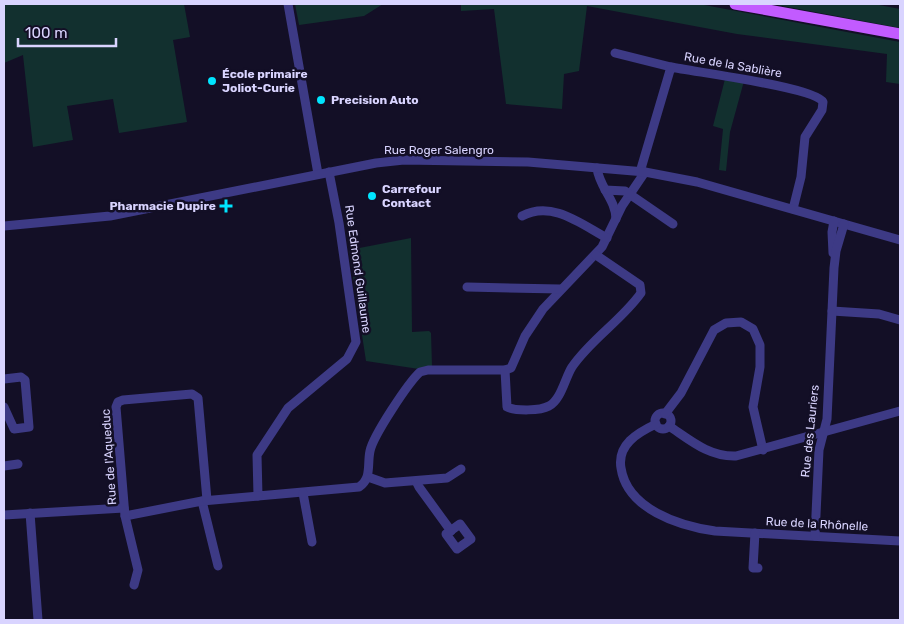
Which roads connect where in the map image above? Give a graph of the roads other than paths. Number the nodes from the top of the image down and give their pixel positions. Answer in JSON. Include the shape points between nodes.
{"nodes":[{"id":1,"x":288,"y":4,"type":"edge"},
{"id":2,"x":735,"y":4,"type":"edge"},
{"id":3,"x":900,"y":34,"type":"edge"},
{"id":4,"x":614,"y":52,"type":"dead end"},
{"id":5,"x":671,"y":67,"type":"junction"},
{"id":6,"x":597,"y":168,"type":"junction"},
{"id":7,"x":329,"y":172,"type":"junction"},
{"id":8,"x":642,"y":172,"type":"junction"},
{"id":9,"x":318,"y":174,"type":"junction"},
{"id":10,"x":605,"y":190,"type":"junction"},
{"id":11,"x":630,"y":195,"type":"junction"},
{"id":12,"x":793,"y":209,"type":"junction"},
{"id":13,"x":522,"y":216,"type":"dead end"},
{"id":14,"x":616,"y":219,"type":"junction"},
{"id":15,"x":834,"y":221,"type":"junction"},
{"id":16,"x":674,"y":224,"type":"dead end"},
{"id":17,"x":844,"y":224,"type":"junction"},
{"id":18,"x":4,"y":226,"type":"edge"},
{"id":19,"x":607,"y":238,"type":"junction"},
{"id":20,"x":900,"y":240,"type":"edge"},
{"id":21,"x":596,"y":255,"type":"junction"},
{"id":22,"x":834,"y":268,"type":"junction"},
{"id":23,"x":467,"y":287,"type":"dead end"},
{"id":24,"x":560,"y":289,"type":"junction"},
{"id":25,"x":832,"y":310,"type":"junction"},
{"id":26,"x":900,"y":320,"type":"edge"},
{"id":27,"x":505,"y":370,"type":"junction"},
{"id":28,"x":4,"y":379,"type":"edge"},
{"id":29,"x":4,"y":407,"type":"edge"},
{"id":30,"x":900,"y":411,"type":"edge"},
{"id":31,"x":666,"y":414,"type":"junction"},
{"id":32,"x":656,"y":424,"type":"junction"},
{"id":33,"x":669,"y":426,"type":"junction"},
{"id":34,"x":824,"y":432,"type":"junction"},
{"id":35,"x":763,"y":450,"type":"junction"},
{"id":36,"x":18,"y":464,"type":"dead end"},
{"id":37,"x":4,"y":466,"type":"edge"},
{"id":38,"x":461,"y":469,"type":"dead end"},
{"id":39,"x":368,"y":477,"type":"junction"},
{"id":40,"x":416,"y":481,"type":"junction"},
{"id":41,"x":303,"y":493,"type":"junction"},
{"id":42,"x":258,"y":496,"type":"junction"},
{"id":43,"x":204,"y":500,"type":"junction"},
{"id":44,"x":125,"y":512,"type":"junction"},
{"id":45,"x":30,"y":513,"type":"junction"},
{"id":46,"x":4,"y":515,"type":"edge"},
{"id":47,"x":451,"y":531,"type":"dead end"},
{"id":48,"x":755,"y":533,"type":"junction"},
{"id":49,"x":815,"y":536,"type":"junction"},
{"id":50,"x":900,"y":541,"type":"edge"},
{"id":51,"x":312,"y":542,"type":"dead end"},
{"id":52,"x":218,"y":566,"type":"dead end"},
{"id":53,"x":758,"y":568,"type":"dead end"},
{"id":54,"x":134,"y":585,"type":"dead end"},
{"id":55,"x":38,"y":620,"type":"edge"}],
"edges":[{"from":1,"to":9,"type":"street"},
{"from":2,"to":3,"type":"main road"},
{"from":4,"to":5,"type":"street","name":"Rue de la Sablière"},
{"from":5,"to":8,"type":"street","name":"Rue de la Sablière"},
{"from":5,"to":12,"type":"street","name":"Rue de la Sablière","via":[[698,74],[734,76],[821,98],[822,108],[805,137],[801,177]]},
{"from":6,"to":7,"type":"street","name":"Rue Roger Salengro","via":[[404,160]]},
{"from":6,"to":8,"type":"street","name":"Rue Roger Salengro"},
{"from":6,"to":10,"type":"street"},
{"from":7,"to":9,"type":"street","name":"Rue Roger Salengro"},
{"from":7,"to":42,"type":"street","name":"Rue Edmond Guillaume","via":[[356,342],[347,359],[288,408],[257,455]]},
{"from":8,"to":11,"type":"street","name":"Rue de la Sablière"},
{"from":8,"to":12,"type":"street","name":"Rue Roger Salengro","via":[[697,182]]},
{"from":9,"to":18,"type":"street","name":"Rue Roger Salengro","via":[[110,216]]},
{"from":10,"to":11,"type":"street","via":[[622,190]]},
{"from":10,"to":14,"type":"street"},
{"from":11,"to":14,"type":"street","name":"Rue de la Sablière"},
{"from":11,"to":16,"type":"street"},
{"from":12,"to":15,"type":"street","name":"Rue Roger Salengro"},
{"from":13,"to":19,"type":"street","via":[[534,211],[557,212]]},
{"from":14,"to":19,"type":"street","name":"Rue de la Sablière"},
{"from":15,"to":17,"type":"street","name":"Rue Roger Salengro"},
{"from":15,"to":22,"type":"street","name":"Rue des Lauriers"},
{"from":17,"to":20,"type":"street","name":"Rue Roger Salengro"},
{"from":17,"to":22,"type":"street","name":"Rue des Lauriers"},
{"from":19,"to":21,"type":"street","name":"Rue de la Sablière"},
{"from":21,"to":24,"type":"street","name":"Rue de la Sablière"},
{"from":21,"to":27,"type":"street","via":[[639,284],[641,293],[627,311],[580,357],[556,400],[548,407],[507,407]]},
{"from":22,"to":25,"type":"street","name":"Rue des Lauriers"},
{"from":23,"to":24,"type":"street"},
{"from":24,"to":27,"type":"street","name":"Rue de la Sablière","via":[[531,326],[512,366]]},
{"from":25,"to":26,"type":"street","via":[[878,314]]},
{"from":25,"to":34,"type":"street","name":"Rue des Lauriers"},
{"from":27,"to":39,"type":"street","via":[[431,369],[420,372],[374,439]]},
{"from":28,"to":29,"type":"street","via":[[21,377],[26,380],[30,426],[14,429]]},
{"from":30,"to":34,"type":"street"},
{"from":31,"to":32,"type":"street","via":[[658,416]]},
{"from":31,"to":33,"type":"street","via":[[670,419]]},
{"from":31,"to":35,"type":"street","via":[[714,330],[730,322],[744,324],[755,332],[760,345],[760,367],[752,407]]},
{"from":32,"to":33,"type":"street","via":[[663,429]]},
{"from":32,"to":48,"type":"street","name":"Rue de la Rhônelle","via":[[631,440],[621,452],[622,473],[633,496],[654,512],[690,526]]},
{"from":33,"to":35,"type":"street","via":[[718,455],[736,456]]},
{"from":34,"to":35,"type":"street"},
{"from":34,"to":49,"type":"street","name":"Rue des Lauriers","via":[[819,450]]},
{"from":36,"to":37,"type":"street"},
{"from":38,"to":40,"type":"street","via":[[447,478]]},
{"from":39,"to":40,"type":"street","via":[[382,483]]},
{"from":39,"to":41,"type":"street","via":[[356,488]]},
{"from":40,"to":47,"type":"street"},
{"from":41,"to":42,"type":"street"},
{"from":41,"to":51,"type":"street"},
{"from":42,"to":43,"type":"street"},
{"from":43,"to":44,"type":"street"},
{"from":43,"to":44,"type":"street","name":"Rue de l'Aqueduc","via":[[198,398],[192,394],[123,400],[116,407]]},
{"from":43,"to":52,"type":"street"},
{"from":44,"to":45,"type":"street","via":[[74,509]]},
{"from":44,"to":54,"type":"street","via":[[138,570]]},
{"from":45,"to":46,"type":"street"},
{"from":45,"to":55,"type":"street"},
{"from":48,"to":49,"type":"street","name":"Rue de la Rhônelle"},
{"from":48,"to":53,"type":"street","name":"Rue de la Rhônelle","via":[[753,568]]},
{"from":49,"to":50,"type":"street","name":"Rue de la Rhônelle"}]}
